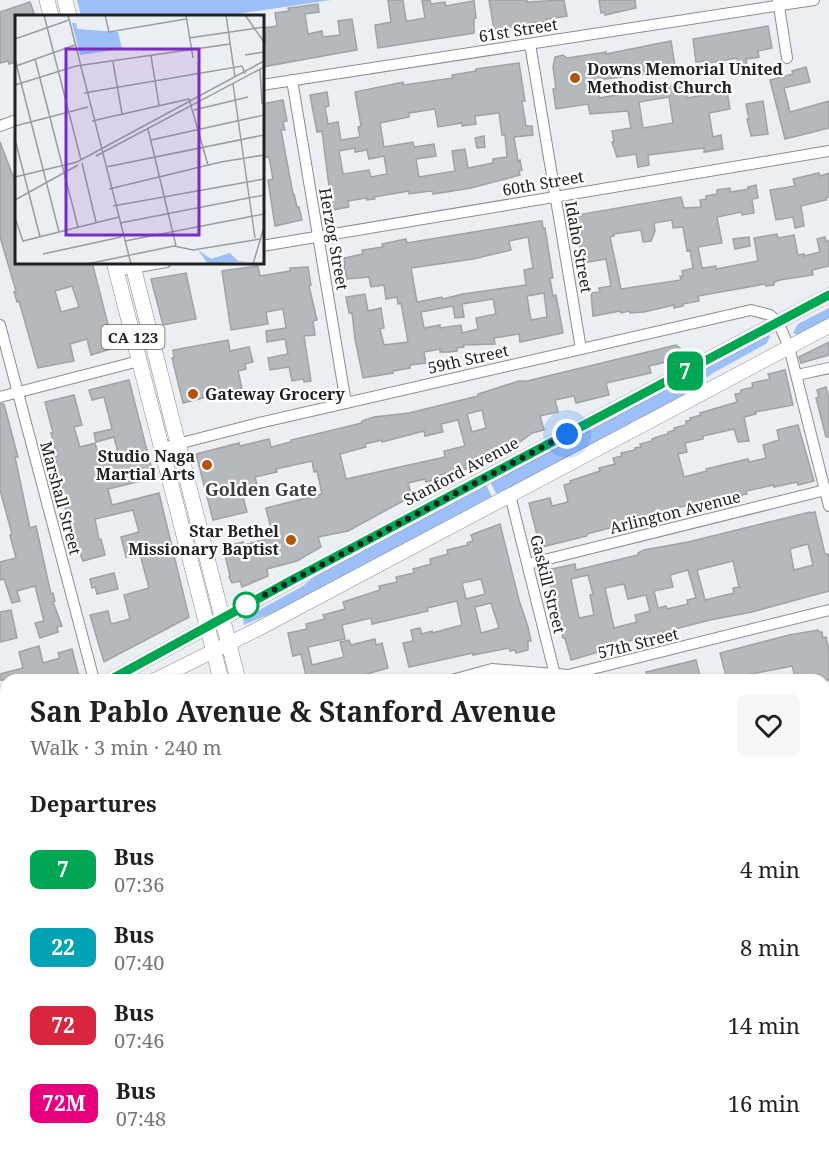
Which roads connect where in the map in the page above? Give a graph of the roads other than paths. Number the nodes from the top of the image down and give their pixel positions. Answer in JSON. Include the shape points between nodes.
{"nodes":[{"id":1,"x":47,"y":0,"type":"edge"},
{"id":2,"x":65,"y":0,"type":"edge"},
{"id":3,"x":814,"y":0,"type":"edge"},
{"id":4,"x":779,"y":3,"type":"edge"},
{"id":5,"x":51,"y":15,"type":"edge"},
{"id":6,"x":69,"y":15,"type":"edge"},
{"id":7,"x":530,"y":44,"type":"junction"},
{"id":8,"x":787,"y":57,"type":"dead end"},
{"id":9,"x":292,"y":80,"type":"junction"},
{"id":10,"x":264,"y":85,"type":"edge"},
{"id":11,"x":15,"y":120,"type":"edge"},
{"id":12,"x":0,"y":126,"type":"edge"},
{"id":13,"x":829,"y":151,"type":"edge"},
{"id":14,"x":555,"y":196,"type":"junction"},
{"id":15,"x":318,"y":236,"type":"junction"},
{"id":16,"x":264,"y":246,"type":"edge"},
{"id":17,"x":132,"y":265,"type":"edge"},
{"id":18,"x":115,"y":267,"type":"edge"},
{"id":19,"x":829,"y":295,"type":"edge"},
{"id":20,"x":778,"y":322,"type":"junction"},
{"id":21,"x":0,"y":325,"type":"edge"},
{"id":22,"x":829,"y":326,"type":"edge"},
{"id":23,"x":789,"y":347,"type":"junction"},
{"id":24,"x":581,"y":349,"type":"junction"},
{"id":25,"x":139,"y":361,"type":"junction"},
{"id":26,"x":829,"y":368,"type":"edge"},
{"id":27,"x":797,"y":375,"type":"junction"},
{"id":28,"x":16,"y":393,"type":"junction"},
{"id":29,"x":0,"y":397,"type":"edge"},
{"id":30,"x":346,"y":403,"type":"junction"},
{"id":31,"x":178,"y":443,"type":"junction"},
{"id":32,"x":162,"y":448,"type":"junction"},
{"id":33,"x":827,"y":489,"type":"edge"},
{"id":34,"x":510,"y":495,"type":"junction"},
{"id":35,"x":829,"y":506,"type":"edge"},
{"id":36,"x":528,"y":564,"type":"junction"},
{"id":37,"x":829,"y":610,"type":"edge"},
{"id":38,"x":223,"y":618,"type":"junction"},
{"id":39,"x":207,"y":628,"type":"junction"},
{"id":40,"x":229,"y":643,"type":"junction"},
{"id":41,"x":213,"y":650,"type":"junction"},
{"id":42,"x":92,"y":674,"type":"edge"},
{"id":43,"x":121,"y":674,"type":"edge"},
{"id":44,"x":167,"y":674,"type":"edge"},
{"id":45,"x":219,"y":674,"type":"edge"},
{"id":46,"x":237,"y":674,"type":"edge"},
{"id":47,"x":474,"y":674,"type":"edge"},
{"id":48,"x":532,"y":674,"type":"edge"},
{"id":49,"x":555,"y":674,"type":"edge"},
{"id":50,"x":572,"y":674,"type":"edge"}],
"edges":[{"from":1,"to":5,"type":"main road"},
{"from":2,"to":6,"type":"main road"},
{"from":3,"to":4,"type":"street","name":"61st Street"},
{"from":4,"to":7,"type":"street","name":"61st Street"},
{"from":4,"to":8,"type":"street"},
{"from":7,"to":9,"type":"street","name":"61st Street"},
{"from":7,"to":14,"type":"street","name":"Idaho Street"},
{"from":9,"to":10,"type":"street","name":"61st Street"},
{"from":9,"to":15,"type":"street","name":"Herzog Street"},
{"from":11,"to":12,"type":"street"},
{"from":13,"to":14,"type":"street","name":"60th Street"},
{"from":14,"to":15,"type":"street","name":"60th Street"},
{"from":14,"to":24,"type":"street","name":"Idaho Street"},
{"from":15,"to":16,"type":"street","name":"60th Street"},
{"from":15,"to":30,"type":"street","name":"Herzog Street"},
{"from":17,"to":18,"type":"street"},
{"from":17,"to":31,"type":"main road","number":"CA 123"},
{"from":18,"to":25,"type":"main road","number":"CA 123"},
{"from":19,"to":20,"type":"main road","name":"Stanford Avenue"},
{"from":20,"to":23,"type":"street"},
{"from":20,"to":24,"type":"street","name":"59th Street","via":[[764,312],[746,310]]},
{"from":20,"to":38,"type":"main road","name":"Stanford Avenue"},
{"from":21,"to":28,"type":"street","name":"Marshall Street"},
{"from":22,"to":23,"type":"main road"},
{"from":23,"to":27,"type":"street"},
{"from":23,"to":34,"type":"main road"},
{"from":24,"to":30,"type":"street","name":"59th Street"},
{"from":25,"to":28,"type":"street"},
{"from":25,"to":32,"type":"main road","number":"CA 123"},
{"from":26,"to":27,"type":"street"},
{"from":27,"to":33,"type":"street"},
{"from":28,"to":29,"type":"street"},
{"from":28,"to":42,"type":"street","name":"Marshall Street"},
{"from":30,"to":31,"type":"street","name":"59th Street"},
{"from":31,"to":32,"type":"street","name":"59th Street"},
{"from":31,"to":38,"type":"main road","number":"CA 123"},
{"from":32,"to":39,"type":"main road","number":"CA 123"},
{"from":33,"to":35,"type":"street"},
{"from":33,"to":36,"type":"street","name":"Arlington Avenue"},
{"from":34,"to":36,"type":"street","name":"Gaskill Street"},
{"from":34,"to":40,"type":"main road"},
{"from":36,"to":49,"type":"street","name":"Gaskill Street"},
{"from":37,"to":50,"type":"street","name":"57th Street"},
{"from":38,"to":39,"type":"main road","name":"Stanford Avenue"},
{"from":38,"to":40,"type":"main road","number":"CA 123"},
{"from":39,"to":41,"type":"main road","number":"CA 123"},
{"from":39,"to":43,"type":"main road","name":"Stanford Avenue"},
{"from":40,"to":41,"type":"main road"},
{"from":40,"to":46,"type":"main road","number":"CA 123"},
{"from":41,"to":44,"type":"main road"},
{"from":41,"to":45,"type":"main road","number":"CA 123"},
{"from":47,"to":48,"type":"street","name":"57th Street","via":[[492,669]]}]}
